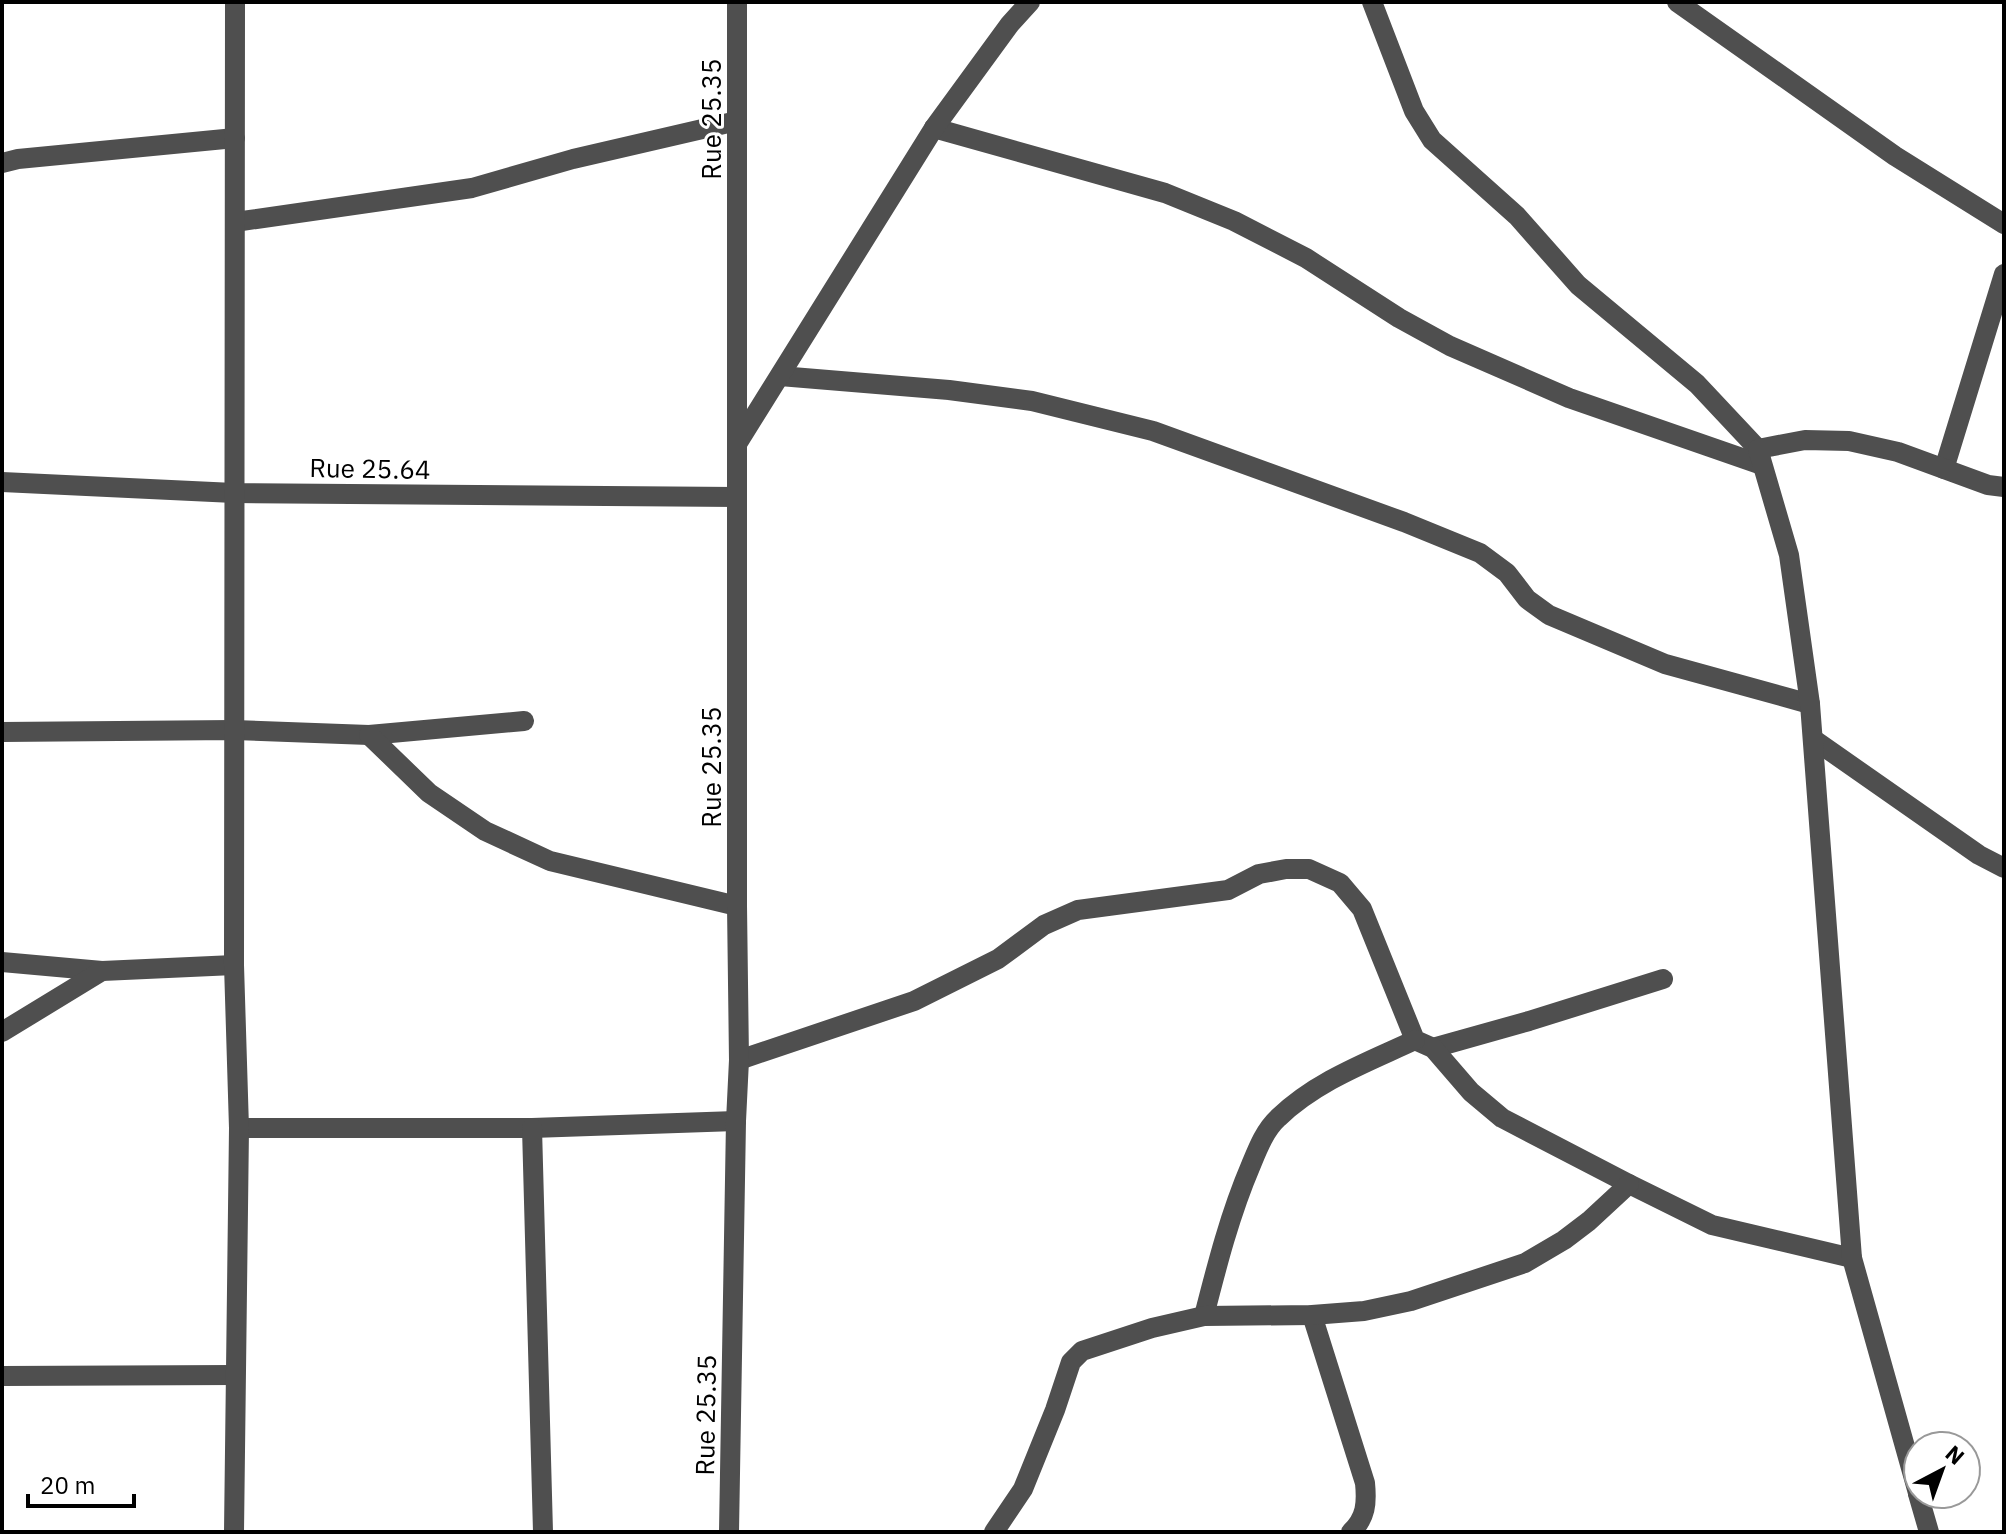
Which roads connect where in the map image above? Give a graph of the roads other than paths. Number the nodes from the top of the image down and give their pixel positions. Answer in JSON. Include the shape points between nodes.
{"nodes":[{"id":1,"x":235,"y":2,"type":"edge"},
{"id":2,"x":737,"y":2,"type":"edge"},
{"id":3,"x":1030,"y":2,"type":"edge"},
{"id":4,"x":1372,"y":2,"type":"edge"},
{"id":5,"x":1677,"y":2,"type":"edge"},
{"id":6,"x":737,"y":121,"type":"junction"},
{"id":7,"x":934,"y":128,"type":"junction"},
{"id":8,"x":235,"y":138,"type":"junction"},
{"id":9,"x":2,"y":163,"type":"edge"},
{"id":10,"x":235,"y":222,"type":"junction"},
{"id":11,"x":2004,"y":224,"type":"edge"},
{"id":12,"x":2004,"y":274,"type":"edge"},
{"id":13,"x":780,"y":376,"type":"junction"},
{"id":14,"x":737,"y":444,"type":"junction"},
{"id":15,"x":1760,"y":457,"type":"junction"},
{"id":16,"x":1944,"y":469,"type":"junction"},
{"id":17,"x":2,"y":482,"type":"edge"},
{"id":18,"x":2004,"y":487,"type":"edge"},
{"id":19,"x":234,"y":493,"type":"junction"},
{"id":20,"x":737,"y":497,"type":"junction"},
{"id":21,"x":1810,"y":704,"type":"junction"},
{"id":22,"x":524,"y":721,"type":"dead end"},
{"id":23,"x":234,"y":730,"type":"junction"},
{"id":24,"x":2,"y":732,"type":"edge"},
{"id":25,"x":369,"y":735,"type":"junction"},
{"id":26,"x":1813,"y":739,"type":"junction"},
{"id":27,"x":2004,"y":868,"type":"edge"},
{"id":28,"x":737,"y":906,"type":"junction"},
{"id":29,"x":2,"y":962,"type":"edge"},
{"id":30,"x":234,"y":965,"type":"junction"},
{"id":31,"x":102,"y":971,"type":"junction"},
{"id":32,"x":1663,"y":979,"type":"dead end"},
{"id":33,"x":2,"y":1032,"type":"edge"},
{"id":34,"x":1424,"y":1044,"type":"junction"},
{"id":35,"x":739,"y":1060,"type":"junction"},
{"id":36,"x":736,"y":1121,"type":"junction"},
{"id":37,"x":239,"y":1128,"type":"junction"},
{"id":38,"x":532,"y":1128,"type":"junction"},
{"id":39,"x":1629,"y":1184,"type":"junction"},
{"id":40,"x":1852,"y":1258,"type":"junction"},
{"id":41,"x":1312,"y":1315,"type":"junction"},
{"id":42,"x":1204,"y":1316,"type":"junction"},
{"id":43,"x":235,"y":1375,"type":"junction"},
{"id":44,"x":2,"y":1376,"type":"edge"},
{"id":45,"x":1902,"y":1437,"type":"edge"},
{"id":46,"x":1923,"y":1510,"type":"edge"},
{"id":47,"x":234,"y":1532,"type":"edge"},
{"id":48,"x":543,"y":1532,"type":"edge"},
{"id":49,"x":729,"y":1532,"type":"edge"},
{"id":50,"x":994,"y":1532,"type":"edge"},
{"id":51,"x":1351,"y":1532,"type":"edge"},
{"id":52,"x":1929,"y":1532,"type":"edge"}],
"edges":[{"from":1,"to":8,"type":"street"},
{"from":2,"to":6,"type":"street","name":"Rue 25.35"},
{"from":3,"to":7,"type":"street"},
{"from":4,"to":15,"type":"street","via":[[1414,111],[1432,140],[1517,216],[1578,285],[1697,384]]},
{"from":5,"to":11,"type":"street","via":[[1895,156]]},
{"from":6,"to":10,"type":"street","via":[[472,188]]},
{"from":6,"to":14,"type":"street","name":"Rue 25.35"},
{"from":7,"to":13,"type":"street"},
{"from":7,"to":15,"type":"street","via":[[1165,193],[1306,258],[1450,346],[1569,398]]},
{"from":8,"to":9,"type":"street"},
{"from":8,"to":10,"type":"street"},
{"from":10,"to":19,"type":"street"},
{"from":12,"to":16,"type":"street"},
{"from":13,"to":14,"type":"street"},
{"from":13,"to":21,"type":"street","via":[[1032,401],[1153,431],[1480,553],[1549,615],[1665,664]]},
{"from":14,"to":20,"type":"street","name":"Rue 25.35"},
{"from":15,"to":16,"type":"street","via":[[1805,440],[1849,441]]},
{"from":15,"to":21,"type":"street","via":[[1789,555]]},
{"from":16,"to":18,"type":"street"},
{"from":17,"to":19,"type":"street","name":"Rue 25.64"},
{"from":19,"to":20,"type":"street","name":"Rue 25.64"},
{"from":19,"to":23,"type":"street"},
{"from":20,"to":28,"type":"street","name":"Rue 25.35"},
{"from":21,"to":26,"type":"street"},
{"from":22,"to":25,"type":"street"},
{"from":23,"to":24,"type":"street"},
{"from":23,"to":25,"type":"street"},
{"from":23,"to":30,"type":"street"},
{"from":25,"to":28,"type":"street","via":[[429,793],[485,831],[550,861]]},
{"from":26,"to":27,"type":"street"},
{"from":26,"to":40,"type":"street"},
{"from":28,"to":35,"type":"street","name":"Rue 25.35"},
{"from":29,"to":31,"type":"street"},
{"from":30,"to":31,"type":"street"},
{"from":30,"to":37,"type":"street"},
{"from":31,"to":33,"type":"street"},
{"from":32,"to":34,"type":"street","via":[[1529,1021]]},
{"from":34,"to":35,"type":"street","via":[[1362,909],[1340,883],[1309,869],[1286,869],[1259,874],[1228,890],[1078,910],[1044,925],[998,959],[914,1001]]},
{"from":34,"to":39,"type":"street","via":[[1502,1118]]},
{"from":34,"to":42,"type":"street","via":[[1332,1078],[1275,1120],[1238,1196]]},
{"from":35,"to":36,"type":"street","name":"Rue 25.35"},
{"from":36,"to":38,"type":"street"},
{"from":36,"to":49,"type":"street","name":"Rue 25.35"},
{"from":37,"to":38,"type":"street"},
{"from":37,"to":43,"type":"street"},
{"from":38,"to":48,"type":"street"},
{"from":39,"to":40,"type":"street","via":[[1712,1225]]},
{"from":39,"to":41,"type":"street","via":[[1564,1240],[1525,1263],[1411,1301]]},
{"from":40,"to":45,"type":"street"},
{"from":41,"to":42,"type":"street"},
{"from":41,"to":51,"type":"street","via":[[1365,1483],[1367,1506]]},
{"from":42,"to":50,"type":"street","via":[[1094,1346],[1071,1362],[1023,1489]]},
{"from":43,"to":44,"type":"street"},
{"from":43,"to":47,"type":"street"},
{"from":46,"to":52,"type":"street"}]}
